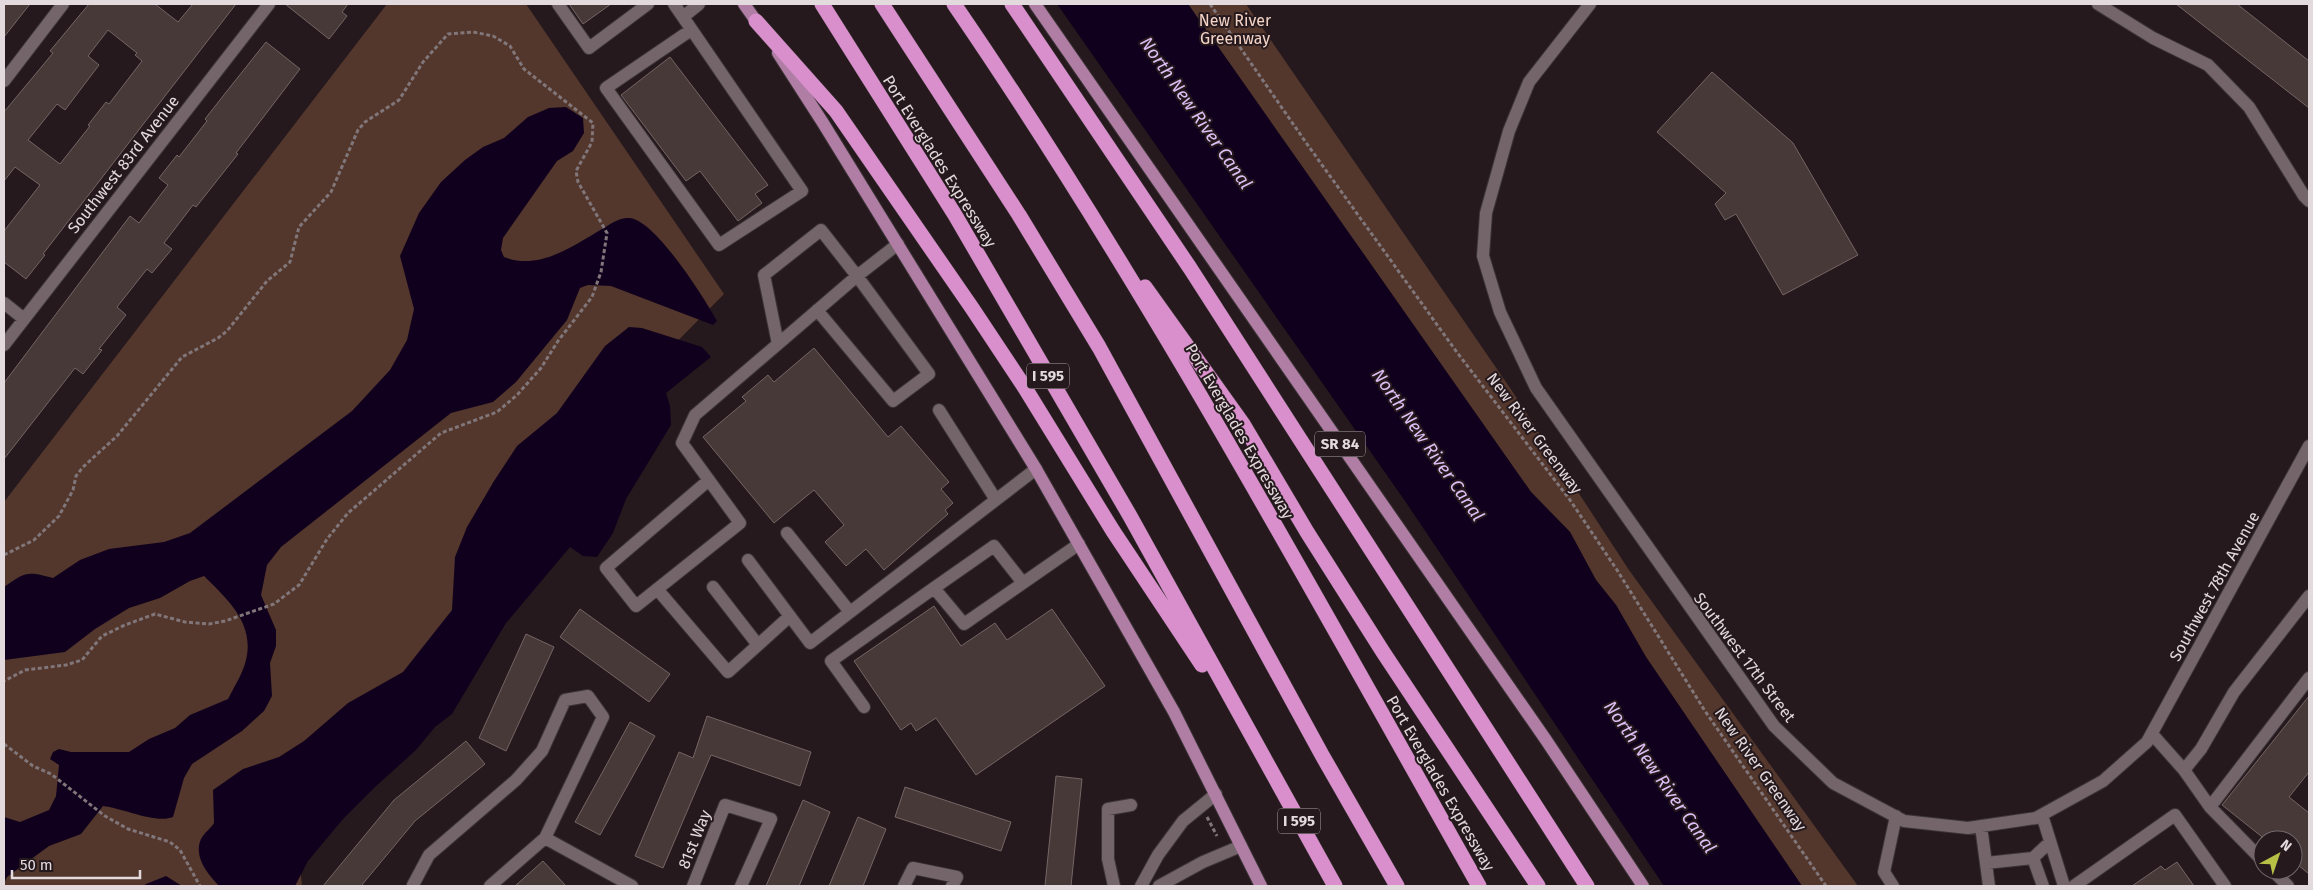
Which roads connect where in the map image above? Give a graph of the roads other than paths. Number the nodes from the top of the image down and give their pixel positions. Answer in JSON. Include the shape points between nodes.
{"nodes":[{"id":1,"x":63,"y":4,"type":"edge"},
{"id":2,"x":269,"y":4,"type":"edge"},
{"id":3,"x":558,"y":4,"type":"edge"},
{"id":4,"x":648,"y":4,"type":"edge"},
{"id":5,"x":674,"y":4,"type":"edge"},
{"id":6,"x":699,"y":4,"type":"edge"},
{"id":7,"x":744,"y":4,"type":"edge"},
{"id":8,"x":822,"y":4,"type":"edge"},
{"id":9,"x":882,"y":4,"type":"edge"},
{"id":10,"x":954,"y":4,"type":"edge"},
{"id":11,"x":1012,"y":4,"type":"edge"},
{"id":12,"x":1035,"y":4,"type":"edge"},
{"id":13,"x":1590,"y":4,"type":"edge"},
{"id":14,"x":2098,"y":4,"type":"edge"},
{"id":15,"x":683,"y":17,"type":"junction"},
{"id":16,"x":756,"y":21,"type":"junction"},
{"id":17,"x":691,"y":30,"type":"junction"},
{"id":18,"x":4,"y":81,"type":"edge"},
{"id":19,"x":2309,"y":200,"type":"edge"},
{"id":20,"x":1085,"y":202,"type":"junction"},
{"id":21,"x":898,"y":244,"type":"junction"},
{"id":22,"x":857,"y":276,"type":"junction"},
{"id":23,"x":4,"y":303,"type":"edge"},
{"id":24,"x":817,"y":310,"type":"junction"},
{"id":25,"x":24,"y":319,"type":"junction"},
{"id":26,"x":8,"y":330,"type":"edge"},
{"id":27,"x":778,"y":344,"type":"junction"},
{"id":28,"x":4,"y":345,"type":"edge"},
{"id":29,"x":939,"y":410,"type":"dead end"},
{"id":30,"x":2309,"y":446,"type":"edge"},
{"id":31,"x":1036,"y":469,"type":"junction"},
{"id":32,"x":709,"y":480,"type":"junction"},
{"id":33,"x":996,"y":500,"type":"junction"},
{"id":34,"x":788,"y":533,"type":"dead end"},
{"id":35,"x":1079,"y":544,"type":"junction"},
{"id":36,"x":748,"y":560,"type":"dead end"},
{"id":37,"x":1022,"y":583,"type":"junction"},
{"id":38,"x":714,"y":587,"type":"dead end"},
{"id":39,"x":934,"y":588,"type":"junction"},
{"id":40,"x":657,"y":590,"type":"junction"},
{"id":41,"x":2309,"y":596,"type":"edge"},
{"id":42,"x":850,"y":612,"type":"junction"},
{"id":43,"x":790,"y":616,"type":"junction"},
{"id":44,"x":758,"y":645,"type":"junction"},
{"id":45,"x":2309,"y":678,"type":"edge"},
{"id":46,"x":864,"y":707,"type":"dead end"},
{"id":47,"x":2150,"y":738,"type":"junction"},
{"id":48,"x":1262,"y":756,"type":"junction"},
{"id":49,"x":2184,"y":770,"type":"junction"},
{"id":50,"x":1216,"y":794,"type":"junction"},
{"id":51,"x":1131,"y":805,"type":"dead end"},
{"id":52,"x":2210,"y":807,"type":"junction"},
{"id":53,"x":2042,"y":815,"type":"junction"},
{"id":54,"x":1896,"y":816,"type":"junction"},
{"id":55,"x":1981,"y":826,"type":"junction"},
{"id":56,"x":545,"y":838,"type":"junction"},
{"id":57,"x":2050,"y":842,"type":"junction"},
{"id":58,"x":1241,"y":846,"type":"junction"},
{"id":59,"x":2253,"y":851,"type":"edge"},
{"id":60,"x":2033,"y":858,"type":"junction"},
{"id":61,"x":1986,"y":863,"type":"junction"},
{"id":62,"x":2090,"y":882,"type":"edge"},
{"id":63,"x":414,"y":886,"type":"edge"},
{"id":64,"x":490,"y":886,"type":"edge"},
{"id":65,"x":632,"y":886,"type":"edge"},
{"id":66,"x":693,"y":886,"type":"edge"},
{"id":67,"x":741,"y":886,"type":"edge"},
{"id":68,"x":904,"y":886,"type":"edge"},
{"id":69,"x":952,"y":886,"type":"edge"},
{"id":70,"x":1114,"y":886,"type":"edge"},
{"id":71,"x":1141,"y":886,"type":"edge"},
{"id":72,"x":1160,"y":886,"type":"edge"},
{"id":73,"x":1260,"y":886,"type":"edge"},
{"id":74,"x":1335,"y":886,"type":"edge"},
{"id":75,"x":1398,"y":886,"type":"edge"},
{"id":76,"x":1479,"y":886,"type":"edge"},
{"id":77,"x":1538,"y":886,"type":"edge"},
{"id":78,"x":1587,"y":886,"type":"edge"},
{"id":79,"x":1643,"y":886,"type":"edge"},
{"id":80,"x":1893,"y":886,"type":"edge"},
{"id":81,"x":1989,"y":886,"type":"edge"},
{"id":82,"x":2043,"y":886,"type":"edge"},
{"id":83,"x":2064,"y":886,"type":"edge"},
{"id":84,"x":2074,"y":886,"type":"edge"},
{"id":85,"x":2225,"y":886,"type":"edge"}],
"edges":[{"from":1,"to":18,"type":"street"},
{"from":2,"to":25,"type":"street","name":"Southwest 83rd Avenue"},
{"from":3,"to":4,"type":"street","via":[[589,48]]},
{"from":5,"to":15,"type":"street"},
{"from":6,"to":15,"type":"street"},
{"from":7,"to":16,"type":"main road"},
{"from":8,"to":48,"type":"highway","name":"Port Everglades Expressway","number":"I 595","via":[[955,215],[1130,516]]},
{"from":9,"to":75,"type":"highway","via":[[1014,207],[1099,346],[1322,755]]},
{"from":10,"to":20,"type":"highway","name":"Port Everglades Expressway"},
{"from":11,"to":78,"type":"highway","via":[[1190,268]]},
{"from":12,"to":79,"type":"main road","number":"SR 84","via":[[1546,740]]},
{"from":13,"to":54,"type":"street","name":"Southwest 17th Street","via":[[1530,82],[1509,130],[1486,212],[1482,256],[1500,312],[1536,388],[1774,726],[1833,783]]},
{"from":14,"to":19,"type":"street","via":[[2153,38],[2208,65],[2249,107]]},
{"from":15,"to":17,"type":"street"},
{"from":16,"to":21,"type":"main road","via":[[824,122]]},
{"from":16,"to":48,"type":"highway","via":[[836,111],[1025,388],[1112,531]]},
{"from":17,"to":17,"type":"street","via":[[802,191],[719,245],[606,88]]},
{"from":20,"to":76,"type":"highway","name":"Port Everglades Expressway","via":[[1258,496]]},
{"from":20,"to":77,"type":"highway","via":[[1243,424],[1383,652]]},
{"from":21,"to":22,"type":"street"},
{"from":21,"to":31,"type":"main road"},
{"from":22,"to":24,"type":"street"},
{"from":22,"to":24,"type":"street","via":[[930,374],[893,401]]},
{"from":22,"to":27,"type":"street","via":[[822,230],[764,275]]},
{"from":23,"to":25,"type":"street"},
{"from":24,"to":27,"type":"street"},
{"from":25,"to":26,"type":"street","name":"Southwest 83rd Avenue"},
{"from":26,"to":28,"type":"street","name":"Southwest 83rd Avenue"},
{"from":27,"to":32,"type":"street","via":[[694,415],[682,443]]},
{"from":29,"to":33,"type":"street"},
{"from":30,"to":47,"type":"street","name":"Southwest 78th Avenue"},
{"from":31,"to":33,"type":"street"},
{"from":31,"to":35,"type":"main road"},
{"from":32,"to":40,"type":"street","via":[[740,523]]},
{"from":32,"to":40,"type":"street","via":[[606,568],[636,606]]},
{"from":33,"to":42,"type":"street"},
{"from":34,"to":42,"type":"street"},
{"from":35,"to":37,"type":"street"},
{"from":35,"to":50,"type":"main road"},
{"from":36,"to":43,"type":"street"},
{"from":37,"to":39,"type":"street","via":[[964,624]]},
{"from":37,"to":39,"type":"street","via":[[994,546]]},
{"from":38,"to":44,"type":"street"},
{"from":39,"to":46,"type":"street","via":[[831,661]]},
{"from":40,"to":44,"type":"street","via":[[728,672]]},
{"from":41,"to":49,"type":"street","via":[[2234,692],[2201,749]]},
{"from":42,"to":43,"type":"street","via":[[810,643]]},
{"from":43,"to":44,"type":"street"},
{"from":45,"to":52,"type":"street"},
{"from":47,"to":49,"type":"street"},
{"from":47,"to":53,"type":"street","name":"Southwest 17th Street","via":[[2102,781]]},
{"from":48,"to":74,"type":"highway","name":"Port Everglades Expressway","number":"I 595"},
{"from":49,"to":52,"type":"street"},
{"from":50,"to":58,"type":"main road"},
{"from":50,"to":71,"type":"street","via":[[1183,821],[1158,855]]},
{"from":51,"to":70,"type":"street","via":[[1108,809],[1108,859]]},
{"from":52,"to":59,"type":"street"},
{"from":53,"to":55,"type":"street","name":"Southwest 17th Street"},
{"from":53,"to":57,"type":"street"},
{"from":54,"to":55,"type":"street","name":"Southwest 17th Street","via":[[1904,821],[1968,828]]},
{"from":54,"to":80,"type":"street","via":[[1884,872]]},
{"from":55,"to":61,"type":"street"},
{"from":56,"to":63,"type":"street","via":[[604,717],[588,696],[565,700],[542,752],[516,780],[429,855]]},
{"from":56,"to":64,"type":"street"},
{"from":56,"to":65,"type":"street"},
{"from":57,"to":60,"type":"street"},
{"from":57,"to":83,"type":"street"},
{"from":58,"to":72,"type":"street"},
{"from":58,"to":73,"type":"main road"},
{"from":60,"to":61,"type":"street"},
{"from":60,"to":82,"type":"street"},
{"from":61,"to":81,"type":"street"},
{"from":62,"to":84,"type":"street"},
{"from":62,"to":85,"type":"street","via":[[2175,815]]},
{"from":66,"to":67,"type":"street","name":"81st Way","via":[[725,805],[771,819]]},
{"from":68,"to":69,"type":"street","via":[[913,868],[957,877]]}]}
